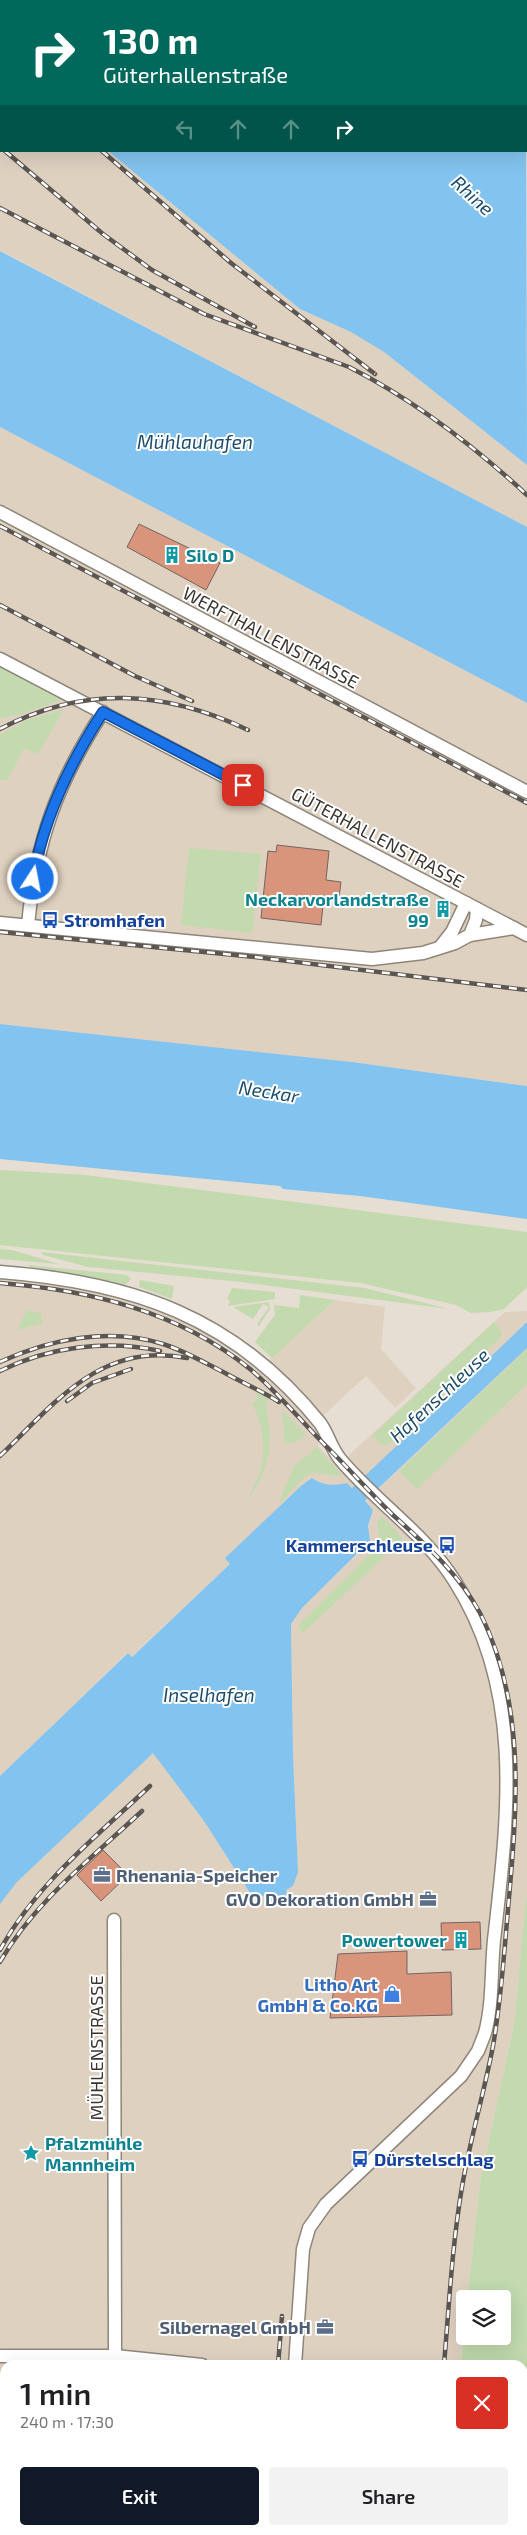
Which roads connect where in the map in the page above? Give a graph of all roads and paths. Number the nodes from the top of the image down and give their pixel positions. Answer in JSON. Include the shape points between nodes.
{"nodes":[{"id":1,"x":0,"y":512,"type":"edge"},
{"id":2,"x":0,"y":659,"type":"edge"},
{"id":3,"x":103,"y":712,"type":"junction"},
{"id":4,"x":527,"y":792,"type":"edge"},
{"id":5,"x":472,"y":906,"type":"junction"},
{"id":6,"x":0,"y":923,"type":"edge"},
{"id":7,"x":28,"y":925,"type":"junction"},
{"id":8,"x":514,"y":928,"type":"junction"},
{"id":9,"x":470,"y":934,"type":"junction"},
{"id":10,"x":527,"y":935,"type":"edge"},
{"id":11,"x":441,"y":946,"type":"junction"},
{"id":12,"x":0,"y":1272,"type":"edge"},
{"id":13,"x":114,"y":1920,"type":"dead end"},
{"id":14,"x":0,"y":2356,"type":"edge"},
{"id":15,"x":115,"y":2356,"type":"junction"},
{"id":16,"x":154,"y":2360,"type":"edge"},
{"id":17,"x":295,"y":2360,"type":"edge"}],
"edges":[{"from":1,"to":4,"type":"street","name":"WERFTHALLENSTRASSE"},
{"from":2,"to":3,"type":"street","name":"GÜTERHALLENSTRASSE"},
{"from":3,"to":5,"type":"street","name":"GÜTERHALLENSTRASSE"},
{"from":3,"to":7,"type":"street","via":[[77,755],[51,812],[36,860]]},
{"from":5,"to":8,"type":"street","name":"GÜTERHALLENSTRASSE"},
{"from":5,"to":9,"type":"street","via":[[476,920]]},
{"from":5,"to":11,"type":"street"},
{"from":6,"to":7,"type":"street"},
{"from":7,"to":11,"type":"street","via":[[344,958],[394,958]]},
{"from":8,"to":9,"type":"street"},
{"from":8,"to":10,"type":"street","name":"GÜTERHALLENSTRASSE"},
{"from":9,"to":11,"type":"street","via":[[455,943]]},
{"from":12,"to":17,"type":"street","via":[[105,1286],[131,1293],[202,1323],[246,1351],[319,1421],[336,1454],[347,1467],[426,1543],[454,1579],[480,1631],[499,1691],[508,1765],[486,2026],[478,2051],[461,2076],[326,2204],[309,2228],[303,2249]]},
{"from":13,"to":15,"type":"street","name":"MÜHLENSTRASSE"},
{"from":14,"to":15,"type":"street"},
{"from":15,"to":16,"type":"street"}]}
